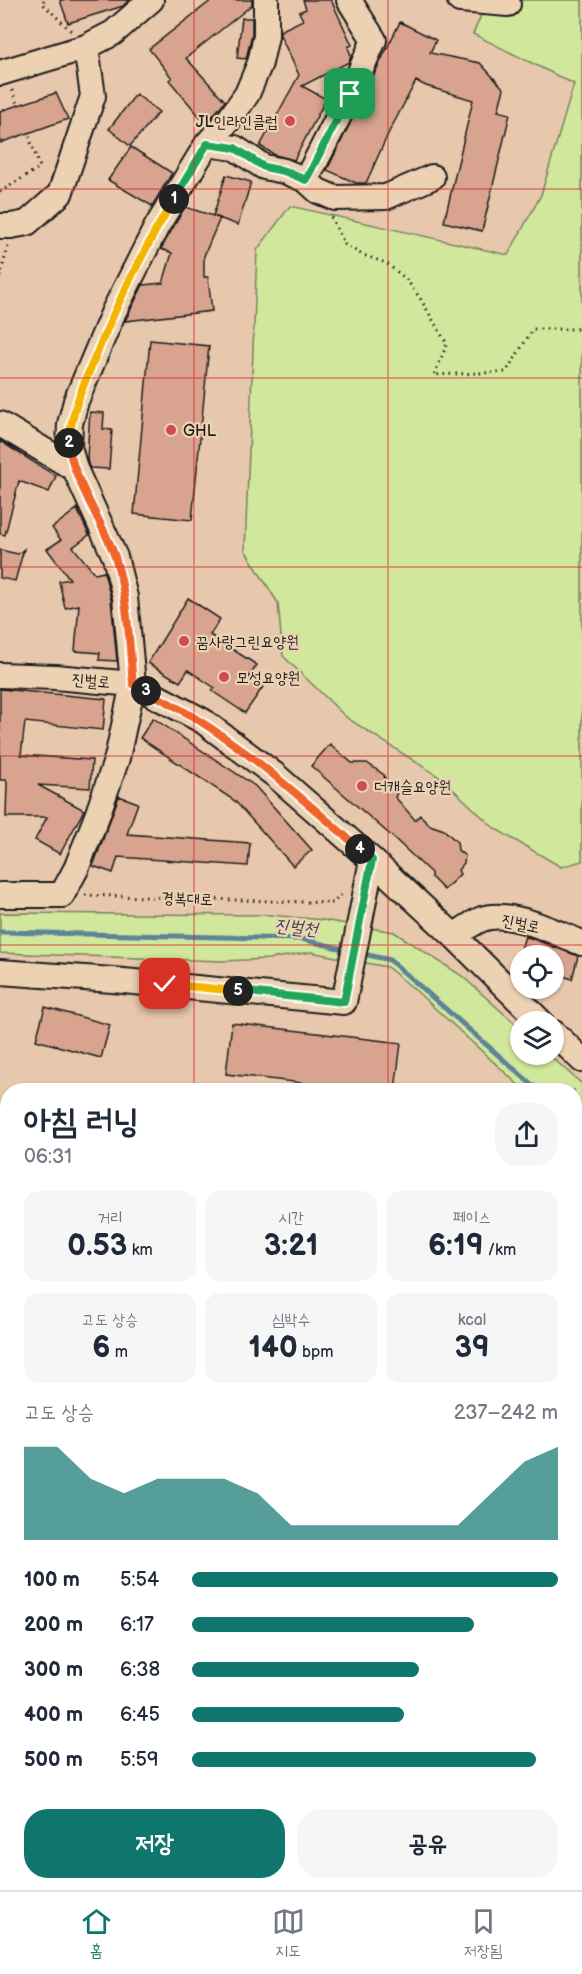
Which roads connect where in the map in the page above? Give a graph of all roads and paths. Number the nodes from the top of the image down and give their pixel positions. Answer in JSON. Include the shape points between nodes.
{"nodes":[{"id":1,"x":151,"y":0,"type":"edge"},
{"id":2,"x":266,"y":0,"type":"edge"},
{"id":3,"x":349,"y":0,"type":"edge"},
{"id":4,"x":460,"y":0,"type":"edge"},
{"id":5,"x":42,"y":1,"type":"edge"},
{"id":6,"x":508,"y":4,"type":"dead end"},
{"id":7,"x":86,"y":47,"type":"junction"},
{"id":8,"x":0,"y":73,"type":"edge"},
{"id":9,"x":28,"y":134,"type":"dead end"},
{"id":10,"x":207,"y":144,"type":"junction"},
{"id":11,"x":432,"y":177,"type":"dead end"},
{"id":12,"x":306,"y":180,"type":"junction"},
{"id":13,"x":0,"y":192,"type":"edge"},
{"id":14,"x":326,"y":208,"type":"dead end"},
{"id":15,"x":6,"y":226,"type":"edge"},
{"id":16,"x":0,"y":277,"type":"edge"},
{"id":17,"x":582,"y":329,"type":"edge"},
{"id":18,"x":0,"y":424,"type":"edge"},
{"id":19,"x":75,"y":469,"type":"junction"},
{"id":20,"x":0,"y":675,"type":"edge"},
{"id":21,"x":133,"y":684,"type":"junction"},
{"id":22,"x":372,"y":860,"type":"junction"},
{"id":23,"x":0,"y":895,"type":"edge"},
{"id":24,"x":62,"y":895,"type":"junction"},
{"id":25,"x":365,"y":895,"type":"junction"},
{"id":26,"x":556,"y":932,"type":"junction"},
{"id":27,"x":582,"y":932,"type":"edge"},
{"id":28,"x":454,"y":936,"type":"junction"},
{"id":29,"x":582,"y":943,"type":"edge"},
{"id":30,"x":0,"y":972,"type":"edge"},
{"id":31,"x":531,"y":1011,"type":"edge"},
{"id":32,"x":564,"y":1043,"type":"edge"},
{"id":33,"x":582,"y":1060,"type":"edge"}],
"edges":[{"from":1,"to":7,"type":"street","via":[[113,33]]},
{"from":2,"to":10,"type":"street","via":[[266,36],[260,63],[247,94]]},
{"from":3,"to":12,"type":"street","via":[[374,40]]},
{"from":4,"to":6,"type":"street"},
{"from":5,"to":7,"type":"path"},
{"from":7,"to":8,"type":"street"},
{"from":7,"to":15,"type":"street","via":[[93,96],[60,194],[27,223]]},
{"from":9,"to":13,"type":"path","via":[[40,167]]},
{"from":10,"to":12,"type":"street","via":[[235,148],[264,167]]},
{"from":10,"to":19,"type":"street","via":[[157,226],[114,311],[76,401],[69,447]]},
{"from":11,"to":12,"type":"street","via":[[386,197],[335,198],[318,191]]},
{"from":14,"to":17,"type":"path","via":[[345,245],[386,263],[406,279],[420,298],[447,344],[434,375],[506,372],[533,328]]},
{"from":15,"to":16,"type":"path","via":[[5,264]]},
{"from":18,"to":19,"type":"street"},
{"from":19,"to":21,"type":"street","via":[[115,557],[125,597]]},
{"from":20,"to":21,"type":"street","name":"진벌로"},
{"from":21,"to":22,"type":"street","name":"진벌로","via":[[203,721],[275,775]]},
{"from":21,"to":24,"type":"street","via":[[117,758],[76,869]]},
{"from":22,"to":25,"type":"street"},
{"from":22,"to":28,"type":"street","name":"진벌로"},
{"from":23,"to":24,"type":"street"},
{"from":24,"to":25,"type":"path","name":"경복대로","via":[[333,903],[348,886]]},
{"from":25,"to":30,"type":"street","via":[[344,1002]]},
{"from":26,"to":27,"type":"street","name":"진벌로"},
{"from":26,"to":28,"type":"street","name":"진벌로","via":[[506,917],[484,918]]},
{"from":26,"to":29,"type":"street","name":"진벌로"},
{"from":28,"to":31,"type":"street","name":"진벌로"},
{"from":32,"to":33,"type":"street"}]}
